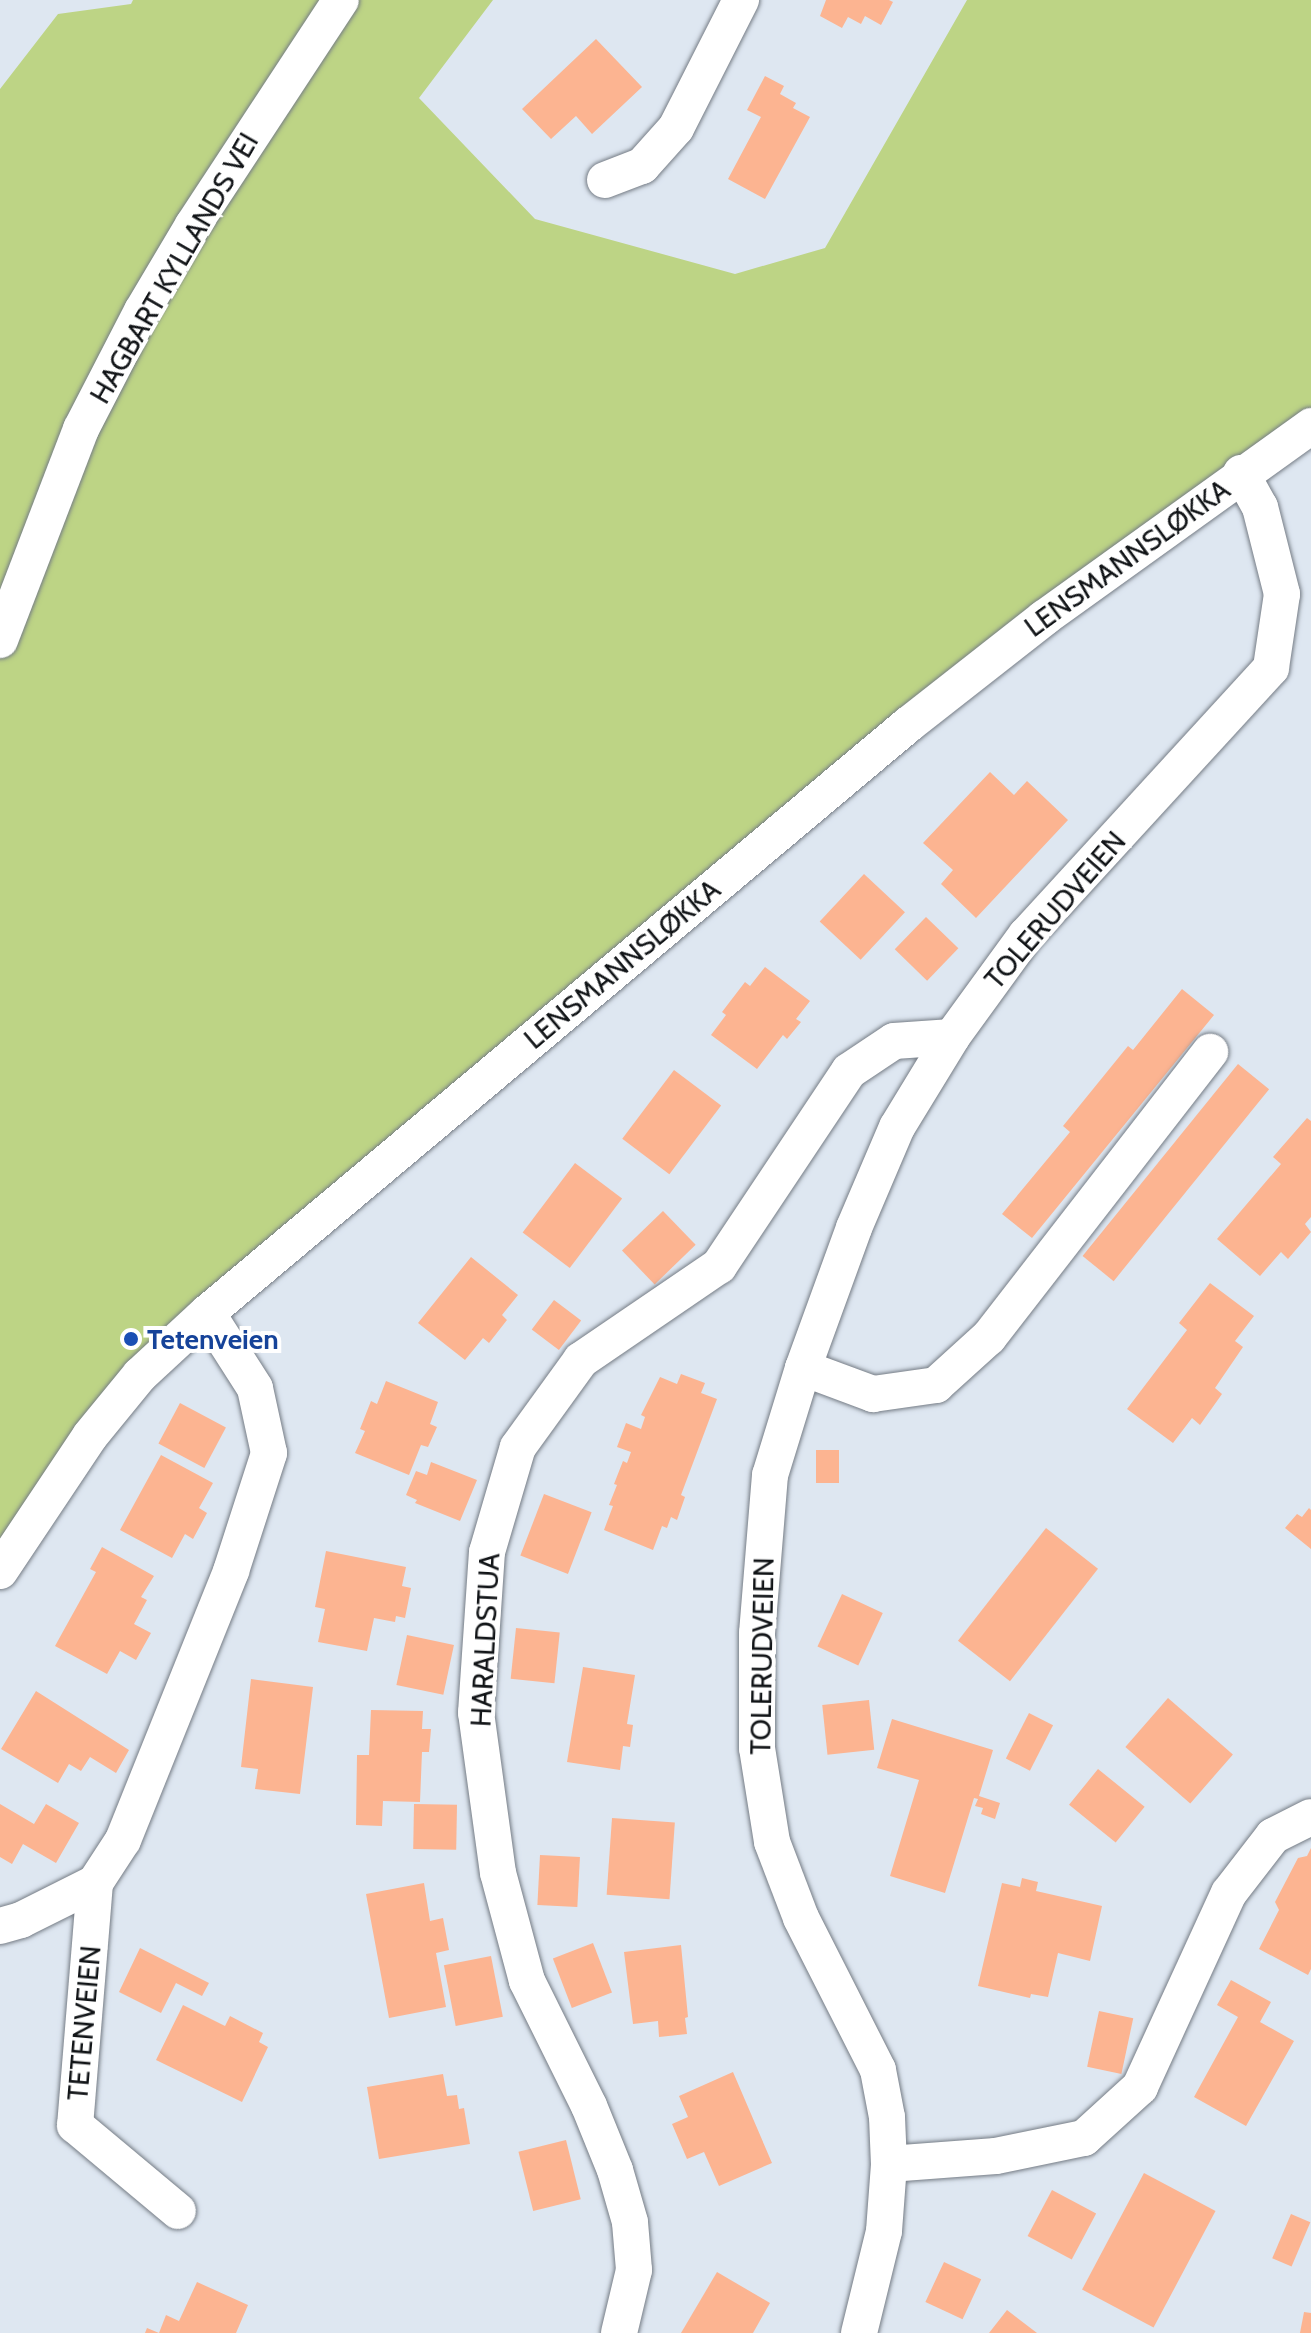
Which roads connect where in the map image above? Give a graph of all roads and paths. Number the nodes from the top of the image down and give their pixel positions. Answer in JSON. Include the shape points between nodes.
{"nodes":[{"id":1,"x":341,"y":0,"type":"edge"},
{"id":2,"x":741,"y":0,"type":"edge"},
{"id":3,"x":605,"y":180,"type":"dead end"},
{"id":4,"x":1311,"y":426,"type":"edge"},
{"id":5,"x":1241,"y":473,"type":"junction"},
{"id":6,"x":0,"y":640,"type":"edge"},
{"id":7,"x":952,"y":1037,"type":"junction"},
{"id":8,"x":1210,"y":1052,"type":"dead end"},
{"id":9,"x":207,"y":1313,"type":"junction"},
{"id":10,"x":803,"y":1368,"type":"junction"},
{"id":11,"x":0,"y":1571,"type":"edge"},
{"id":12,"x":1311,"y":1817,"type":"edge"},
{"id":13,"x":95,"y":1883,"type":"junction"},
{"id":14,"x":0,"y":1926,"type":"edge"},
{"id":15,"x":889,"y":2164,"type":"junction"},
{"id":16,"x":178,"y":2211,"type":"dead end"},
{"id":17,"x":619,"y":2333,"type":"edge"},
{"id":18,"x":859,"y":2333,"type":"edge"}],
"edges":[{"from":1,"to":6,"type":"street","name":"HAGBART KYLLANDS VEI","via":[[142,311],[81,429]]},
{"from":2,"to":3,"type":"street","via":[[676,128],[642,166]]},
{"from":4,"to":5,"type":"street","name":"LENSMANNSLØKKA"},
{"from":5,"to":7,"type":"street","name":"TOLERUDVEIEN","via":[[1260,507],[1282,594],[1271,668],[1026,935]]},
{"from":5,"to":9,"type":"street","name":"LENSMANNSLØKKA","via":[[909,724]]},
{"from":7,"to":10,"type":"street","name":"TOLERUDVEIEN","via":[[897,1127]]},
{"from":7,"to":17,"type":"street","name":"HARALDSTUA","via":[[894,1041],[849,1071],[719,1266],[581,1360],[518,1447],[487,1552],[476,1713],[498,1873],[527,1981],[589,2106],[630,2222],[634,2270]]},
{"from":8,"to":10,"type":"street","via":[[989,1337],[936,1385],[873,1394]]},
{"from":9,"to":11,"type":"street","name":"LENSMANNSLØKKA","via":[[140,1375],[90,1436]]},
{"from":9,"to":13,"type":"street","name":"TETENVEIEN","via":[[255,1388],[269,1453],[231,1571],[123,1840]]},
{"from":10,"to":15,"type":"street","name":"TOLERUDVEIEN","via":[[770,1475],[757,1633],[757,1748],[772,1842],[801,1918],[878,2070]]},
{"from":12,"to":15,"type":"street","via":[[1273,1836],[1229,1893],[1140,2087],[1084,2138],[996,2156]]},
{"from":13,"to":14,"type":"street"},
{"from":13,"to":16,"type":"street","name":"TETENVEIEN","via":[[75,2125]]},
{"from":15,"to":18,"type":"street","name":"TOLERUDVEIEN","via":[[884,2231]]}]}
